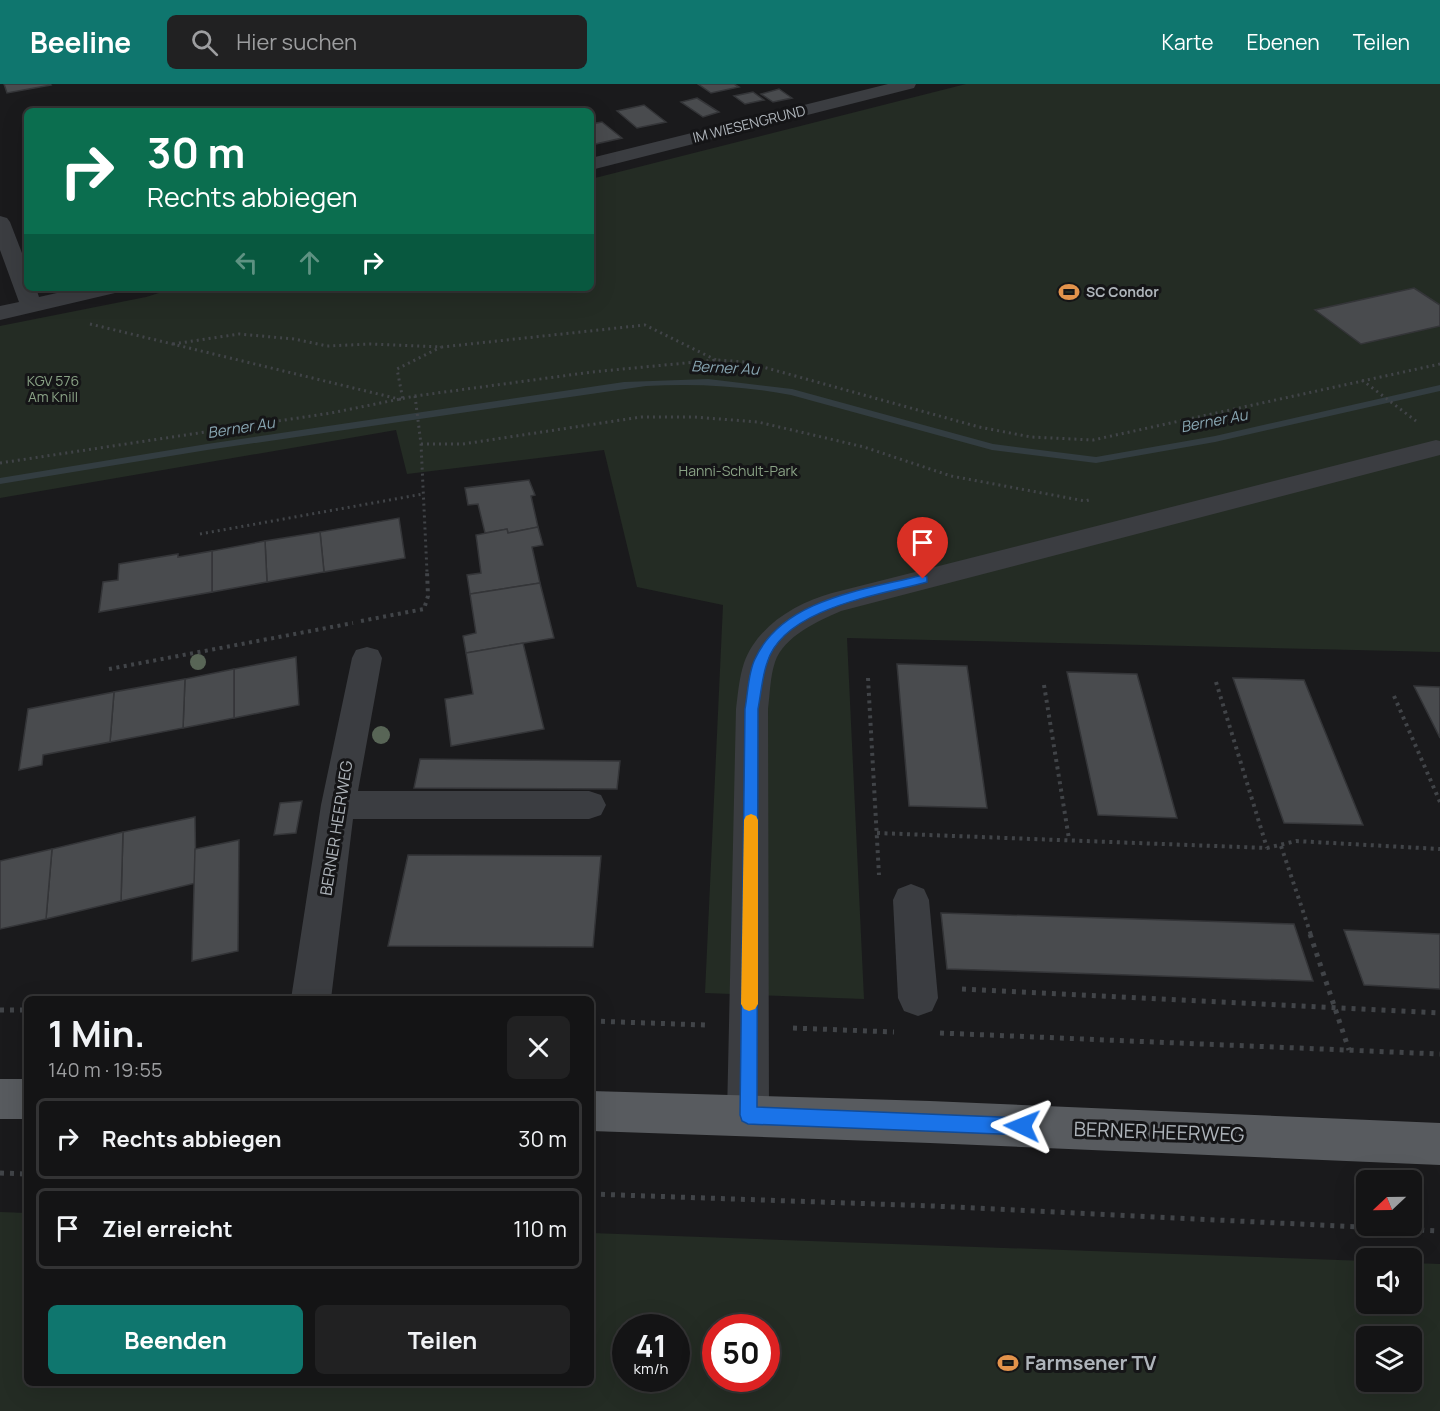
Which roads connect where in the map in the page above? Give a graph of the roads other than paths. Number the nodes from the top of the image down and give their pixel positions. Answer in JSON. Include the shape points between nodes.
{"nodes":[{"id":1,"x":908,"y":84,"type":"edge"},
{"id":2,"x":594,"y":163,"type":"edge"},
{"id":3,"x":0,"y":222,"type":"edge"},
{"id":4,"x":24,"y":286,"type":"edge"},
{"id":5,"x":26,"y":291,"type":"edge"},
{"id":6,"x":95,"y":291,"type":"edge"},
{"id":7,"x":32,"y":307,"type":"junction"},
{"id":8,"x":0,"y":313,"type":"edge"},
{"id":9,"x":1428,"y":436,"type":"road end"},
{"id":10,"x":367,"y":658,"type":"dead end"},
{"id":11,"x":338,"y":805,"type":"junction"},
{"id":12,"x":589,"y":805,"type":"dead end"},
{"id":13,"x":911,"y":900,"type":"dead end"},
{"id":14,"x":311,"y":996,"type":"edge"},
{"id":15,"x":918,"y":998,"type":"road end"},
{"id":16,"x":0,"y":1099,"type":"edge"},
{"id":17,"x":24,"y":1099,"type":"edge"},
{"id":18,"x":594,"y":1111,"type":"edge"},
{"id":19,"x":748,"y":1115,"type":"junction"},
{"id":20,"x":1440,"y":1144,"type":"edge"}],
"edges":[{"from":1,"to":2,"type":"street","name":"IM WIESENGRUND"},
{"from":3,"to":4,"type":"street"},
{"from":5,"to":7,"type":"street"},
{"from":6,"to":7,"type":"street"},
{"from":7,"to":8,"type":"street"},
{"from":9,"to":19,"type":"street","via":[[832,603],[802,616],[778,635],[761,660],[752,709]]},
{"from":10,"to":11,"type":"street","name":"BERNER HEERWEG"},
{"from":11,"to":12,"type":"street"},
{"from":11,"to":14,"type":"street","name":"BERNER HEERWEG"},
{"from":13,"to":15,"type":"street"},
{"from":16,"to":17,"type":"main road"},
{"from":18,"to":19,"type":"main road","name":"BERNER HEERWEG"},
{"from":19,"to":20,"type":"main road","name":"BERNER HEERWEG"}]}
